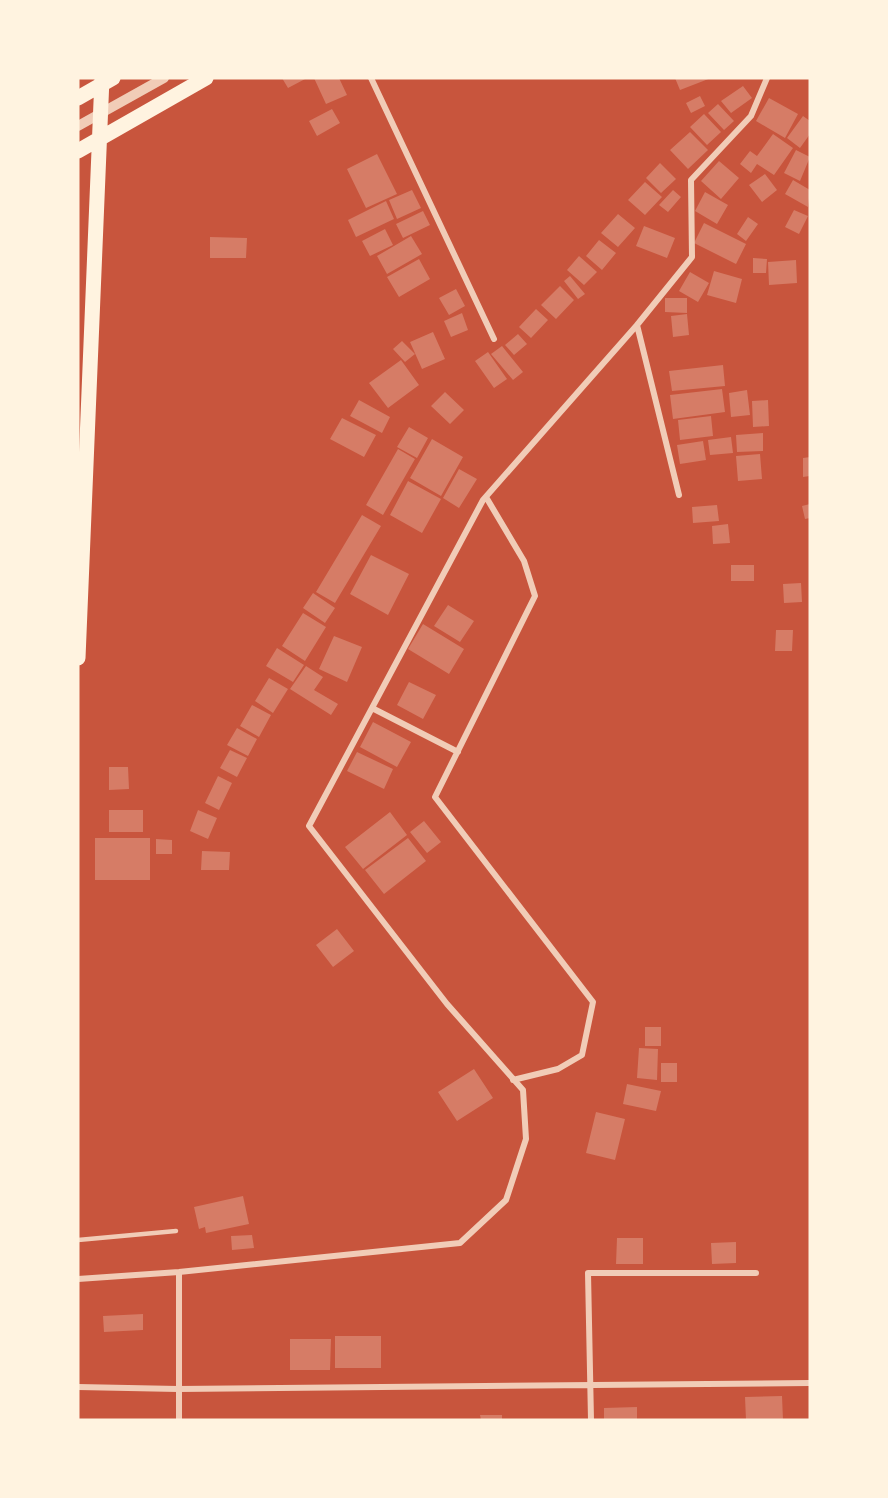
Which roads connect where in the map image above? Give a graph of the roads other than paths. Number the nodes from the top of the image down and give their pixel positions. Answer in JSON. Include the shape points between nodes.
{"nodes":[{"id":1,"x":164,"y":78,"type":"edge"},
{"id":2,"x":206,"y":78,"type":"edge"},
{"id":3,"x":371,"y":78,"type":"edge"},
{"id":4,"x":767,"y":78,"type":"edge"},
{"id":5,"x":106,"y":80,"type":"edge"},
{"id":6,"x":78,"y":98,"type":"edge"},
{"id":7,"x":78,"y":126,"type":"edge"},
{"id":8,"x":101,"y":138,"type":"junction"},
{"id":9,"x":78,"y":151,"type":"edge"},
{"id":10,"x":637,"y":325,"type":"junction"},
{"id":11,"x":494,"y":339,"type":"dead end"},
{"id":12,"x":679,"y":495,"type":"dead end"},
{"id":13,"x":486,"y":497,"type":"junction"},
{"id":14,"x":81,"y":518,"type":"edge"},
{"id":15,"x":78,"y":658,"type":"edge"},
{"id":16,"x":372,"y":708,"type":"junction"},
{"id":17,"x":458,"y":752,"type":"junction"},
{"id":18,"x":513,"y":1080,"type":"junction"},
{"id":19,"x":176,"y":1231,"type":"dead end"},
{"id":20,"x":78,"y":1240,"type":"edge"},
{"id":21,"x":179,"y":1272,"type":"junction"},
{"id":22,"x":756,"y":1273,"type":"dead end"},
{"id":23,"x":78,"y":1280,"type":"edge"},
{"id":24,"x":810,"y":1383,"type":"edge"},
{"id":25,"x":591,"y":1384,"type":"junction"},
{"id":26,"x":78,"y":1387,"type":"edge"},
{"id":27,"x":178,"y":1389,"type":"junction"},
{"id":28,"x":179,"y":1420,"type":"edge"},
{"id":29,"x":591,"y":1420,"type":"edge"}],
"edges":[{"from":1,"to":7,"type":"street"},
{"from":2,"to":8,"type":"main road"},
{"from":3,"to":11,"type":"street"},
{"from":4,"to":10,"type":"street","via":[[751,116],[691,180],[692,257]]},
{"from":5,"to":6,"type":"main road"},
{"from":5,"to":8,"type":"main road"},
{"from":8,"to":9,"type":"main road"},
{"from":8,"to":14,"type":"main road"},
{"from":10,"to":12,"type":"street"},
{"from":10,"to":13,"type":"street"},
{"from":13,"to":16,"type":"street"},
{"from":13,"to":17,"type":"street","via":[[524,561],[536,596]]},
{"from":14,"to":15,"type":"main road"},
{"from":16,"to":17,"type":"street"},
{"from":16,"to":18,"type":"street","via":[[309,826],[447,1004]]},
{"from":17,"to":18,"type":"street","via":[[435,797],[593,1002],[582,1055],[558,1069]]},
{"from":18,"to":21,"type":"street","via":[[523,1090],[526,1139],[506,1200],[460,1243]]},
{"from":19,"to":20,"type":"lane"},
{"from":21,"to":23,"type":"street"},
{"from":21,"to":27,"type":"street"},
{"from":22,"to":25,"type":"street","via":[[588,1273]]},
{"from":24,"to":25,"type":"street"},
{"from":25,"to":27,"type":"street"},
{"from":25,"to":29,"type":"street"},
{"from":26,"to":27,"type":"street"},
{"from":27,"to":28,"type":"street"}]}
